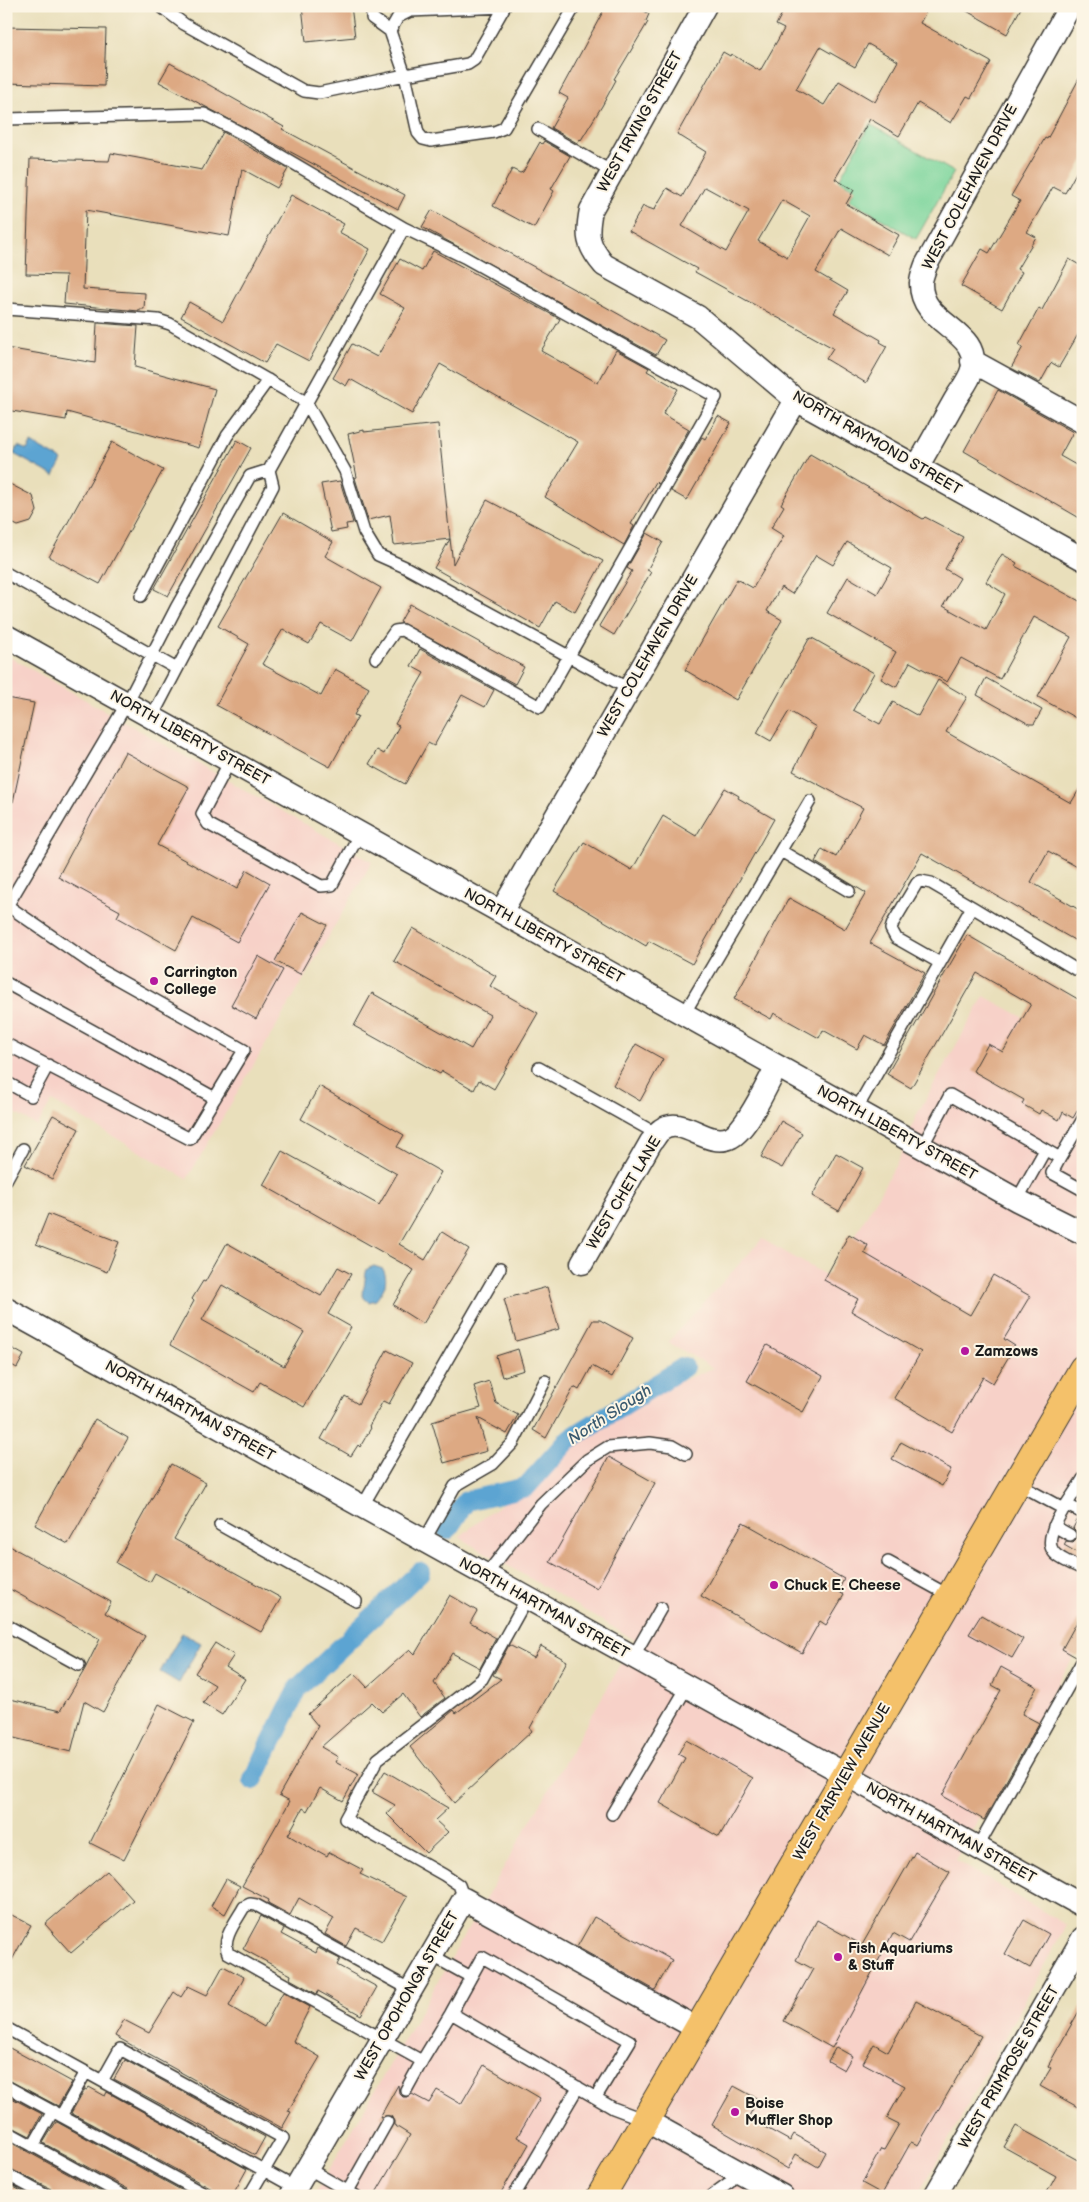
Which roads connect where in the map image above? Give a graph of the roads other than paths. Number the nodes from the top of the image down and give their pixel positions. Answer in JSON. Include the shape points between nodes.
{"nodes":[{"id":1,"x":160,"y":6,"type":"edge"},
{"id":2,"x":372,"y":6,"type":"edge"},
{"id":3,"x":576,"y":6,"type":"edge"},
{"id":4,"x":705,"y":6,"type":"edge"},
{"id":5,"x":1070,"y":6,"type":"edge"},
{"id":6,"x":505,"y":7,"type":"edge"},
{"id":7,"x":407,"y":8,"type":"edge"},
{"id":8,"x":390,"y":31,"type":"junction"},
{"id":9,"x":405,"y":75,"type":"junction"},
{"id":10,"x":6,"y":119,"type":"edge"},
{"id":11,"x":538,"y":129,"type":"dead end"},
{"id":12,"x":612,"y":172,"type":"junction"},
{"id":13,"x":404,"y":228,"type":"junction"},
{"id":14,"x":588,"y":241,"type":"joint"},
{"id":15,"x":6,"y":309,"type":"edge"},
{"id":16,"x":972,"y":360,"type":"junction"},
{"id":17,"x":268,"y":380,"type":"junction"},
{"id":18,"x":796,"y":400,"type":"junction"},
{"id":19,"x":306,"y":402,"type":"junction"},
{"id":20,"x":1080,"y":414,"type":"edge"},
{"id":21,"x":917,"y":467,"type":"junction"},
{"id":22,"x":269,"y":470,"type":"junction"},
{"id":23,"x":1083,"y":558,"type":"edge"},
{"id":24,"x":6,"y":573,"type":"edge"},
{"id":25,"x":141,"y":596,"type":"dead end"},
{"id":26,"x":6,"y":636,"type":"edge"},
{"id":27,"x":152,"y":654,"type":"junction"},
{"id":28,"x":568,"y":656,"type":"junction"},
{"id":29,"x":376,"y":658,"type":"dead end"},
{"id":30,"x":177,"y":669,"type":"junction"},
{"id":31,"x":630,"y":689,"type":"junction"},
{"id":32,"x":127,"y":703,"type":"junction"},
{"id":33,"x":152,"y":717,"type":"junction"},
{"id":34,"x":230,"y":761,"type":"junction"},
{"id":35,"x":810,"y":801,"type":"dead end"},
{"id":36,"x":360,"y":833,"type":"junction"},
{"id":37,"x":781,"y":851,"type":"junction"},
{"id":38,"x":849,"y":891,"type":"dead end"},
{"id":39,"x":7,"y":907,"type":"edge"},
{"id":40,"x":972,"y":907,"type":"junction"},
{"id":41,"x":501,"y":912,"type":"junction"},
{"id":42,"x":940,"y":963,"type":"junction"},
{"id":43,"x":1075,"y":969,"type":"dead end"},
{"id":44,"x":6,"y":983,"type":"edge"},
{"id":45,"x":684,"y":1014,"type":"junction"},
{"id":46,"x":6,"y":1044,"type":"edge"},
{"id":47,"x":48,"y":1066,"type":"junction"},
{"id":48,"x":777,"y":1066,"type":"junction"},
{"id":49,"x":539,"y":1068,"type":"dead end"},
{"id":50,"x":6,"y":1082,"type":"edge"},
{"id":51,"x":215,"y":1098,"type":"junction"},
{"id":52,"x":856,"y":1110,"type":"junction"},
{"id":53,"x":1083,"y":1119,"type":"edge"},
{"id":54,"x":657,"y":1134,"type":"junction"},
{"id":55,"x":922,"y":1147,"type":"junction"},
{"id":56,"x":23,"y":1149,"type":"dead end"},
{"id":57,"x":1045,"y":1150,"type":"junction"},
{"id":58,"x":1060,"y":1158,"type":"junction"},
{"id":59,"x":6,"y":1180,"type":"edge"},
{"id":60,"x":1083,"y":1190,"type":"edge"},
{"id":61,"x":1017,"y":1200,"type":"junction"},
{"id":62,"x":1083,"y":1233,"type":"edge"},
{"id":63,"x":582,"y":1263,"type":"dead end"},
{"id":64,"x":500,"y":1268,"type":"dead end"},
{"id":65,"x":6,"y":1309,"type":"edge"},
{"id":66,"x":1083,"y":1369,"type":"edge"},
{"id":67,"x":544,"y":1381,"type":"dead end"},
{"id":68,"x":686,"y":1454,"type":"dead end"},
{"id":69,"x":1083,"y":1479,"type":"edge"},
{"id":70,"x":1016,"y":1483,"type":"junction"},
{"id":71,"x":362,"y":1507,"type":"junction"},
{"id":72,"x":1066,"y":1507,"type":"junction"},
{"id":73,"x":1083,"y":1514,"type":"edge"},
{"id":74,"x":220,"y":1525,"type":"dead end"},
{"id":75,"x":1054,"y":1526,"type":"junction"},
{"id":76,"x":1070,"y":1534,"type":"dead end"},
{"id":77,"x":424,"y":1541,"type":"junction"},
{"id":78,"x":888,"y":1562,"type":"dead end"},
{"id":79,"x":1083,"y":1570,"type":"edge"},
{"id":80,"x":486,"y":1575,"type":"junction"},
{"id":81,"x":950,"y":1596,"type":"junction"},
{"id":82,"x":527,"y":1598,"type":"junction"},
{"id":83,"x":356,"y":1601,"type":"dead end"},
{"id":84,"x":661,"y":1608,"type":"dead end"},
{"id":85,"x":6,"y":1624,"type":"edge"},
{"id":86,"x":633,"y":1657,"type":"junction"},
{"id":87,"x":1083,"y":1660,"type":"edge"},
{"id":88,"x":79,"y":1664,"type":"dead end"},
{"id":89,"x":687,"y":1686,"type":"junction"},
{"id":90,"x":846,"y":1775,"type":"junction"},
{"id":91,"x":612,"y":1814,"type":"dead end"},
{"id":92,"x":977,"y":1848,"type":"junction"},
{"id":93,"x":464,"y":1898,"type":"junction"},
{"id":94,"x":1083,"y":1906,"type":"edge"},
{"id":95,"x":1083,"y":1938,"type":"edge"},
{"id":96,"x":431,"y":1955,"type":"junction"},
{"id":97,"x":471,"y":1977,"type":"junction"},
{"id":98,"x":411,"y":1990,"type":"junction"},
{"id":99,"x":451,"y":2013,"type":"junction"},
{"id":100,"x":6,"y":2028,"type":"edge"},
{"id":101,"x":698,"y":2030,"type":"junction"},
{"id":102,"x":382,"y":2039,"type":"junction"},
{"id":103,"x":422,"y":2061,"type":"junction"},
{"id":104,"x":86,"y":2072,"type":"junction"},
{"id":105,"x":102,"y":2081,"type":"junction"},
{"id":106,"x":6,"y":2086,"type":"edge"},
{"id":107,"x":578,"y":2087,"type":"junction"},
{"id":108,"x":406,"y":2090,"type":"dead end"},
{"id":109,"x":596,"y":2097,"type":"junction"},
{"id":110,"x":57,"y":2113,"type":"junction"},
{"id":111,"x":645,"y":2120,"type":"junction"},
{"id":112,"x":387,"y":2122,"type":"dead end"},
{"id":113,"x":6,"y":2131,"type":"edge"},
{"id":114,"x":33,"y":2146,"type":"junction"},
{"id":115,"x":307,"y":2168,"type":"junction"},
{"id":116,"x":264,"y":2170,"type":"junction"},
{"id":117,"x":737,"y":2171,"type":"junction"},
{"id":118,"x":6,"y":2174,"type":"edge"},
{"id":119,"x":293,"y":2192,"type":"edge"},
{"id":120,"x":352,"y":2193,"type":"edge"},
{"id":121,"x":46,"y":2196,"type":"edge"},
{"id":122,"x":124,"y":2196,"type":"edge"},
{"id":123,"x":208,"y":2196,"type":"edge"},
{"id":124,"x":249,"y":2196,"type":"edge"},
{"id":125,"x":514,"y":2196,"type":"edge"},
{"id":126,"x":601,"y":2196,"type":"edge"},
{"id":127,"x":711,"y":2196,"type":"edge"},
{"id":128,"x":782,"y":2196,"type":"edge"},
{"id":129,"x":935,"y":2196,"type":"edge"}],
"edges":[{"from":1,"to":9,"type":"lane","via":[[184,24],[304,91],[319,92]]},
{"from":2,"to":8,"type":"lane","via":[[372,18]]},
{"from":3,"to":9,"type":"lane","via":[[504,128],[438,141],[423,139],[418,133]]},
{"from":4,"to":12,"type":"street","name":"WEST IRVING STREET"},
{"from":5,"to":16,"type":"street","name":"WEST COLEHAVEN DRIVE","via":[[926,265],[921,282],[922,296],[928,309],[964,338]]},
{"from":6,"to":7,"type":"lane"},
{"from":6,"to":9,"type":"lane","via":[[474,60],[468,64]]},
{"from":7,"to":8,"type":"lane"},
{"from":8,"to":9,"type":"lane"},
{"from":10,"to":13,"type":"lane","via":[[204,114],[248,136]]},
{"from":11,"to":12,"type":"lane"},
{"from":12,"to":14,"type":"street","name":"WEST IRVING STREET","via":[[591,210]]},
{"from":13,"to":19,"type":"lane"},
{"from":13,"to":28,"type":"lane","via":[[464,257],[716,398]]},
{"from":14,"to":18,"type":"street","name":"NORTH RAYMOND STREET","via":[[604,265],[698,317]]},
{"from":15,"to":17,"type":"lane","via":[[158,320]]},
{"from":16,"to":20,"type":"street"},
{"from":16,"to":21,"type":"street","via":[[968,378]]},
{"from":17,"to":19,"type":"lane"},
{"from":17,"to":25,"type":"lane","via":[[227,436]]},
{"from":18,"to":21,"type":"street","name":"NORTH RAYMOND STREET"},
{"from":18,"to":31,"type":"street","name":"WEST COLEHAVEN DRIVE"},
{"from":19,"to":22,"type":"lane"},
{"from":19,"to":28,"type":"lane","via":[[345,471],[364,532],[378,555]]},
{"from":21,"to":23,"type":"street","name":"NORTH RAYMOND STREET"},
{"from":22,"to":27,"type":"lane","via":[[250,476]]},
{"from":22,"to":30,"type":"lane","via":[[273,486]]},
{"from":24,"to":27,"type":"lane"},
{"from":26,"to":32,"type":"street","name":"NORTH LIBERTY STREET"},
{"from":27,"to":30,"type":"lane"},
{"from":27,"to":32,"type":"lane"},
{"from":28,"to":29,"type":"lane","via":[[540,706],[402,630],[395,631]]},
{"from":28,"to":31,"type":"lane"},
{"from":30,"to":33,"type":"lane"},
{"from":31,"to":41,"type":"street","name":"WEST COLEHAVEN DRIVE"},
{"from":32,"to":33,"type":"street","name":"NORTH LIBERTY STREET"},
{"from":32,"to":39,"type":"lane"},
{"from":33,"to":34,"type":"street","name":"NORTH LIBERTY STREET"},
{"from":34,"to":36,"type":"street","name":"NORTH LIBERTY STREET"},
{"from":34,"to":36,"type":"lane","via":[[202,814],[208,824],[321,886],[332,885]]},
{"from":35,"to":37,"type":"lane"},
{"from":36,"to":41,"type":"street","name":"NORTH LIBERTY STREET"},
{"from":37,"to":38,"type":"lane"},
{"from":37,"to":45,"type":"lane"},
{"from":39,"to":51,"type":"lane","via":[[101,970],[244,1050]]},
{"from":40,"to":42,"type":"lane"},
{"from":40,"to":42,"type":"lane","via":[[931,883],[921,881],[893,923],[891,929],[896,938]]},
{"from":40,"to":43,"type":"lane"},
{"from":41,"to":45,"type":"street","name":"NORTH LIBERTY STREET"},
{"from":42,"to":52,"type":"lane"},
{"from":44,"to":51,"type":"lane"},
{"from":45,"to":48,"type":"street","name":"NORTH LIBERTY STREET"},
{"from":46,"to":47,"type":"lane"},
{"from":47,"to":50,"type":"lane","via":[[31,1096]]},
{"from":47,"to":51,"type":"lane","via":[[190,1139]]},
{"from":48,"to":52,"type":"street","name":"NORTH LIBERTY STREET"},
{"from":48,"to":54,"type":"street","name":"WEST CHET LANE","via":[[742,1127],[730,1137],[710,1140],[674,1126]]},
{"from":49,"to":54,"type":"lane"},
{"from":52,"to":55,"type":"street","name":"NORTH LIBERTY STREET"},
{"from":53,"to":58,"type":"lane"},
{"from":54,"to":63,"type":"street","name":"WEST CHET LANE"},
{"from":55,"to":57,"type":"lane","via":[[950,1095]]},
{"from":55,"to":61,"type":"street","name":"NORTH LIBERTY STREET"},
{"from":56,"to":59,"type":"lane"},
{"from":57,"to":58,"type":"lane"},
{"from":57,"to":61,"type":"lane"},
{"from":58,"to":60,"type":"lane","via":[[1052,1173]]},
{"from":61,"to":62,"type":"street","name":"NORTH LIBERTY STREET"},
{"from":64,"to":71,"type":"lane"},
{"from":65,"to":71,"type":"street","name":"NORTH HARTMAN STREET"},
{"from":66,"to":70,"type":"main road","name":"WEST FAIRVIEW AVENUE"},
{"from":67,"to":77,"type":"lane","via":[[513,1443],[493,1464],[455,1486]]},
{"from":68,"to":80,"type":"lane","via":[[672,1446],[650,1443],[608,1447],[587,1460],[541,1504]]},
{"from":69,"to":72,"type":"lane"},
{"from":70,"to":72,"type":"lane"},
{"from":70,"to":81,"type":"main road","name":"WEST FAIRVIEW AVENUE"},
{"from":71,"to":77,"type":"street","name":"NORTH HARTMAN STREET"},
{"from":72,"to":73,"type":"lane"},
{"from":72,"to":75,"type":"lane"},
{"from":74,"to":83,"type":"lane"},
{"from":75,"to":76,"type":"lane"},
{"from":75,"to":79,"type":"lane","via":[[1050,1544],[1053,1553]]},
{"from":77,"to":80,"type":"street","name":"NORTH HARTMAN STREET"},
{"from":78,"to":81,"type":"lane"},
{"from":80,"to":82,"type":"street","name":"NORTH HARTMAN STREET"},
{"from":81,"to":90,"type":"main road","name":"WEST FAIRVIEW AVENUE"},
{"from":82,"to":86,"type":"street","name":"NORTH HARTMAN STREET"},
{"from":82,"to":93,"type":"lane","via":[[482,1679],[378,1759],[345,1819],[444,1875],[459,1885]]},
{"from":84,"to":86,"type":"lane"},
{"from":85,"to":88,"type":"lane"},
{"from":86,"to":89,"type":"street","name":"NORTH HARTMAN STREET"},
{"from":87,"to":92,"type":"lane"},
{"from":89,"to":90,"type":"street","name":"NORTH HARTMAN STREET"},
{"from":89,"to":91,"type":"lane"},
{"from":90,"to":92,"type":"street","name":"NORTH HARTMAN STREET"},
{"from":90,"to":101,"type":"main road","name":"WEST FAIRVIEW AVENUE"},
{"from":92,"to":94,"type":"street","name":"NORTH HARTMAN STREET"},
{"from":93,"to":96,"type":"street","name":"WEST OPOHONGA STREET"},
{"from":93,"to":101,"type":"street","name":"WEST OPOHONGA STREET"},
{"from":95,"to":129,"type":"street","name":"WEST PRIMROSE STREET"},
{"from":96,"to":97,"type":"lane"},
{"from":96,"to":98,"type":"street","name":"WEST OPOHONGA STREET"},
{"from":97,"to":99,"type":"lane"},
{"from":97,"to":109,"type":"lane","via":[[482,1957],[630,2040]]},
{"from":98,"to":102,"type":"street","name":"WEST OPOHONGA STREET"},
{"from":98,"to":102,"type":"lane","via":[[256,1905],[244,1907],[226,1940],[228,1953]]},
{"from":99,"to":103,"type":"lane"},
{"from":99,"to":107,"type":"lane"},
{"from":100,"to":104,"type":"lane"},
{"from":101,"to":111,"type":"main road","name":"WEST FAIRVIEW AVENUE"},
{"from":102,"to":103,"type":"lane"},
{"from":102,"to":115,"type":"street","name":"WEST OPOHONGA STREET"},
{"from":103,"to":108,"type":"lane"},
{"from":104,"to":105,"type":"lane"},
{"from":104,"to":110,"type":"lane"},
{"from":105,"to":116,"type":"lane"},
{"from":105,"to":116,"type":"lane","via":[[120,2049],[283,2138]]},
{"from":106,"to":110,"type":"lane"},
{"from":107,"to":109,"type":"lane"},
{"from":107,"to":125,"type":"lane"},
{"from":109,"to":111,"type":"lane"},
{"from":110,"to":114,"type":"lane"},
{"from":110,"to":123,"type":"lane"},
{"from":111,"to":117,"type":"street"},
{"from":111,"to":126,"type":"main road","name":"WEST FAIRVIEW AVENUE"},
{"from":112,"to":120,"type":"lane"},
{"from":113,"to":114,"type":"lane"},
{"from":114,"to":122,"type":"lane"},
{"from":115,"to":119,"type":"street","name":"WEST OPOHONGA STREET"},
{"from":115,"to":120,"type":"lane"},
{"from":116,"to":119,"type":"lane"},
{"from":116,"to":124,"type":"lane"},
{"from":117,"to":127,"type":"lane","via":[[730,2182]]},
{"from":117,"to":128,"type":"street"},
{"from":118,"to":121,"type":"lane"}]}
